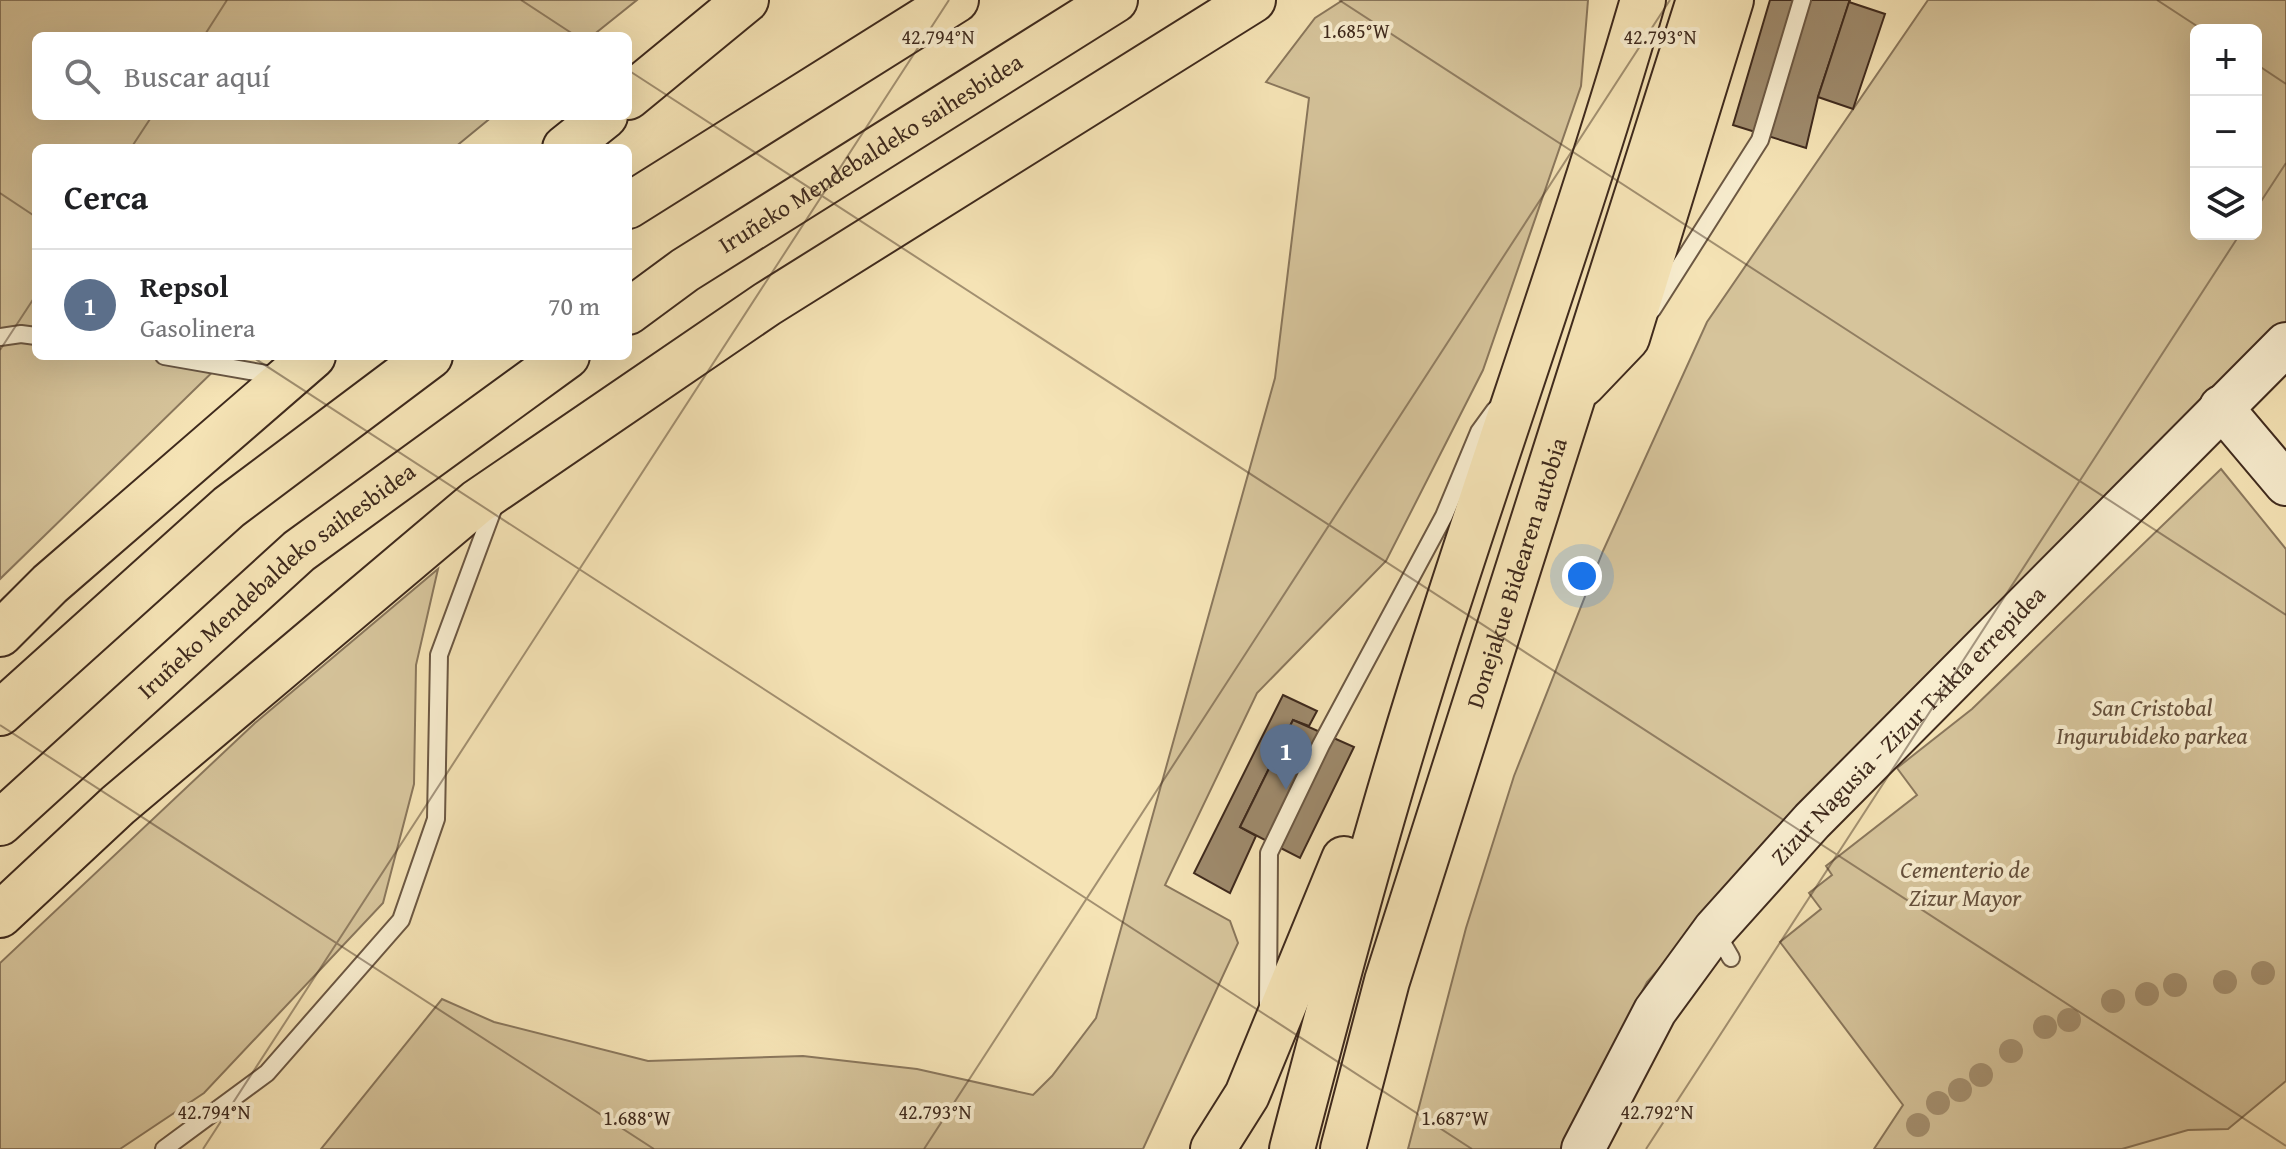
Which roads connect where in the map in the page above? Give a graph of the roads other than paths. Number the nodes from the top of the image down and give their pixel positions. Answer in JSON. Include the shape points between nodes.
{"nodes":[{"id":1,"x":746,"y":0,"type":"edge"},
{"id":2,"x":956,"y":0,"type":"edge"},
{"id":3,"x":1115,"y":0,"type":"edge"},
{"id":4,"x":1253,"y":0,"type":"edge"},
{"id":5,"x":1620,"y":0,"type":"edge"},
{"id":6,"x":1643,"y":0,"type":"edge"},
{"id":7,"x":1699,"y":0,"type":"edge"},
{"id":8,"x":1731,"y":0,"type":"edge"},
{"id":9,"x":1802,"y":0,"type":"edge"},
{"id":10,"x":1627,"y":55,"type":"junction"},
{"id":11,"x":632,"y":94,"type":"edge"},
{"id":12,"x":600,"y":120,"type":"edge"},
{"id":13,"x":570,"y":144,"type":"edge"},
{"id":14,"x":632,"y":203,"type":"edge"},
{"id":15,"x":632,"y":309,"type":"edge"},
{"id":16,"x":32,"y":336,"type":"edge"},
{"id":17,"x":0,"y":337,"type":"edge"},
{"id":18,"x":1627,"y":338,"type":"junction"},
{"id":19,"x":2286,"y":344,"type":"edge"},
{"id":20,"x":214,"y":360,"type":"edge"},
{"id":21,"x":425,"y":360,"type":"edge"},
{"id":22,"x":562,"y":360,"type":"edge"},
{"id":23,"x":1529,"y":364,"type":"junction"},
{"id":24,"x":301,"y":367,"type":"edge"},
{"id":25,"x":1576,"y":392,"type":"junction"},
{"id":26,"x":2221,"y":407,"type":"junction"},
{"id":27,"x":2286,"y":484,"type":"edge"},
{"id":28,"x":502,"y":485,"type":"junction"},
{"id":29,"x":1447,"y":604,"type":"junction"},
{"id":30,"x":0,"y":634,"type":"edge"},
{"id":31,"x":0,"y":713,"type":"edge"},
{"id":32,"x":0,"y":823,"type":"edge"},
{"id":33,"x":0,"y":915,"type":"edge"},
{"id":34,"x":1255,"y":1076,"type":"junction"},
{"id":35,"x":164,"y":1149,"type":"edge"},
{"id":36,"x":1213,"y":1149,"type":"edge"},
{"id":37,"x":1241,"y":1149,"type":"edge"},
{"id":38,"x":1292,"y":1149,"type":"edge"},
{"id":39,"x":1343,"y":1149,"type":"edge"},
{"id":40,"x":1583,"y":1149,"type":"edge"}],
"edges":[{"from":1,"to":11,"type":"highway"},
{"from":2,"to":14,"type":"highway"},
{"from":3,"to":15,"type":"highway","name":"Iruñeko Mendebaldeko saihesbidea"},
{"from":4,"to":28,"type":"highway","via":[[767,304]]},
{"from":5,"to":10,"type":"highway"},
{"from":6,"to":10,"type":"highway"},
{"from":7,"to":25,"type":"highway","name":"Donejakue Bidearen autobia"},
{"from":8,"to":18,"type":"highway"},
{"from":9,"to":18,"type":"lane","via":[[1760,140],[1660,300]]},
{"from":10,"to":23,"type":"highway"},
{"from":12,"to":13,"type":"highway"},
{"from":16,"to":17,"type":"lane"},
{"from":18,"to":25,"type":"highway"},
{"from":19,"to":26,"type":"street","name":"Zizur Nagusia - Zizur Txikia errepidea"},
{"from":20,"to":24,"type":"lane"},
{"from":21,"to":31,"type":"highway","via":[[229,507]]},
{"from":22,"to":32,"type":"highway","name":"Iruñeko Mendebaldeko saihesbidea","via":[[299,551]]},
{"from":23,"to":29,"type":"highway"},
{"from":23,"to":34,"type":"lane","via":[[1479,432],[1444,516],[1269,853],[1269,992]]},
{"from":24,"to":30,"type":"highway","via":[[50,584]]},
{"from":25,"to":39,"type":"highway","name":"Donejakue Bidearen autobia","via":[[1387,981]]},
{"from":26,"to":27,"type":"street"},
{"from":26,"to":40,"type":"street","name":"Zizur Nagusia - Zizur Txikia errepidea","via":[[1812,821],[1723,944],[1655,1011]]},
{"from":28,"to":33,"type":"highway","via":[[118,805]]},
{"from":28,"to":35,"type":"lane","via":[[439,655],[436,819],[401,920],[267,1073]]},
{"from":29,"to":34,"type":"highway"},
{"from":29,"to":38,"type":"highway","via":[[1360,889]]},
{"from":34,"to":36,"type":"highway"},
{"from":34,"to":37,"type":"highway"}]}
